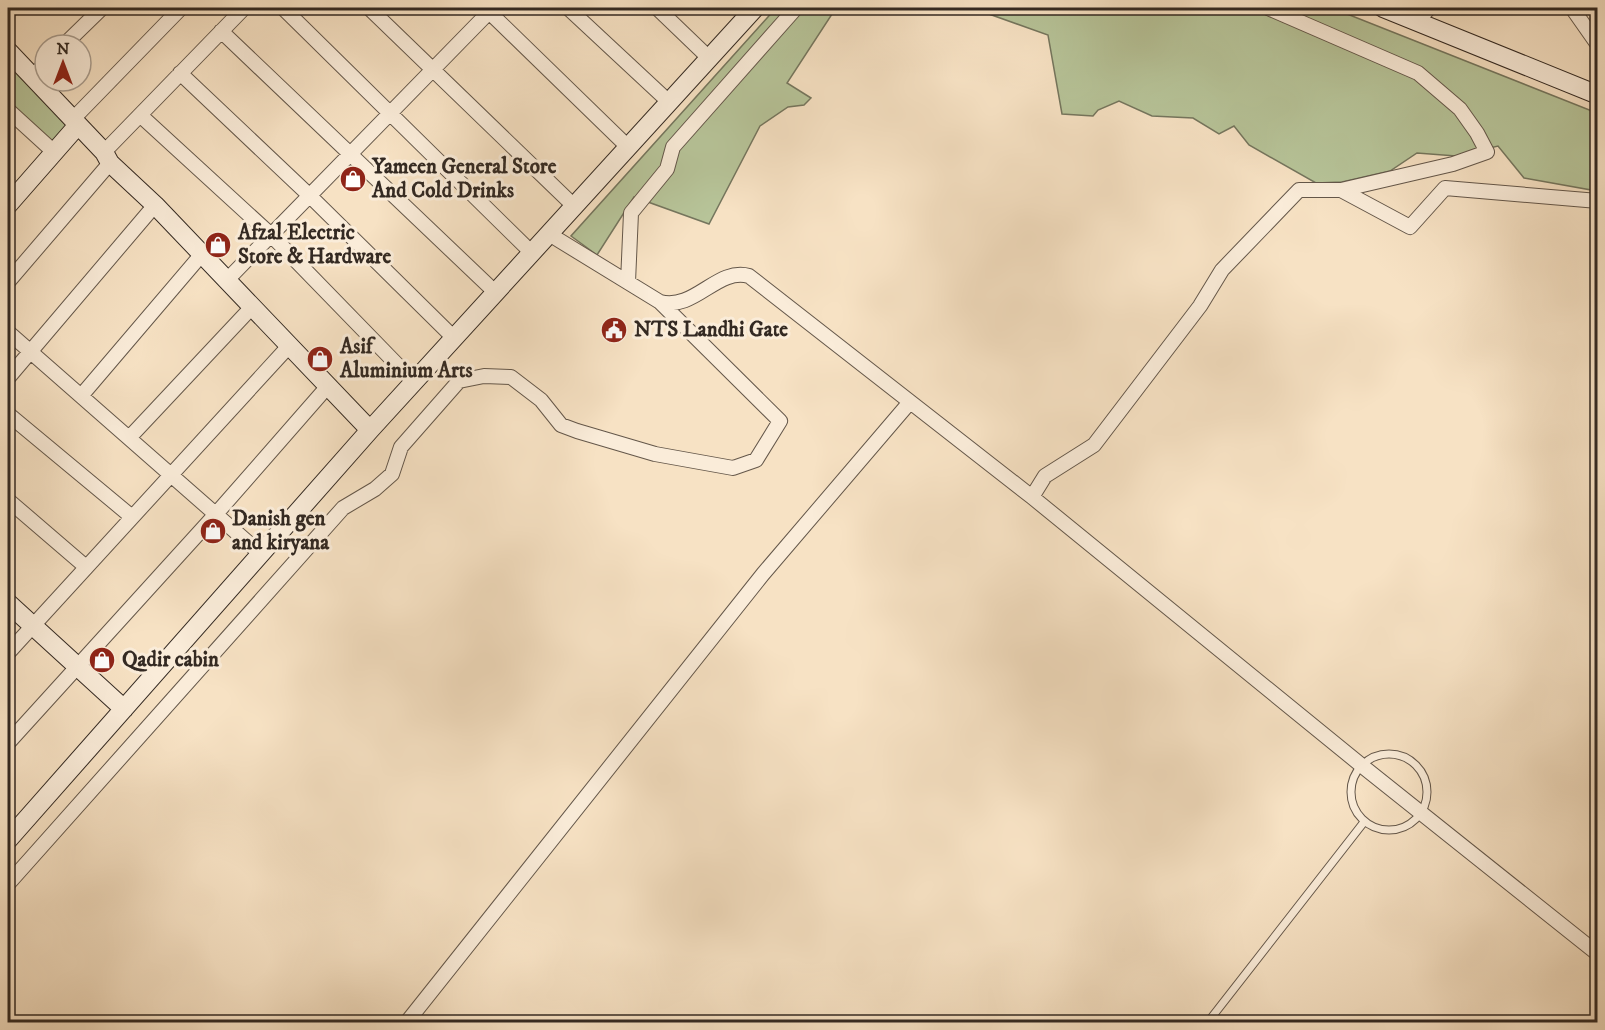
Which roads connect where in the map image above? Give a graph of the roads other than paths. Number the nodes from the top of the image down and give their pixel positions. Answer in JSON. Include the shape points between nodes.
{"nodes":[{"id":1,"x":12,"y":8,"type":"edge"},
{"id":2,"x":102,"y":8,"type":"edge"},
{"id":3,"x":181,"y":8,"type":"edge"},
{"id":4,"x":244,"y":8,"type":"edge"},
{"id":5,"x":283,"y":8,"type":"edge"},
{"id":6,"x":369,"y":8,"type":"edge"},
{"id":7,"x":568,"y":8,"type":"edge"},
{"id":8,"x":657,"y":8,"type":"edge"},
{"id":9,"x":796,"y":8,"type":"edge"},
{"id":10,"x":1268,"y":8,"type":"edge"},
{"id":11,"x":1383,"y":8,"type":"edge"},
{"id":12,"x":1429,"y":8,"type":"edge"},
{"id":13,"x":1572,"y":8,"type":"edge"},
{"id":14,"x":489,"y":9,"type":"edge"},
{"id":15,"x":748,"y":10,"type":"edge"},
{"id":16,"x":8,"y":12,"type":"edge"},
{"id":17,"x":1417,"y":22,"type":"junction"},
{"id":18,"x":221,"y":31,"type":"junction"},
{"id":19,"x":76,"y":33,"type":"edge"},
{"id":20,"x":1598,"y":45,"type":"edge"},
{"id":21,"x":8,"y":51,"type":"edge"},
{"id":22,"x":709,"y":58,"type":"junction"},
{"id":23,"x":33,"y":67,"type":"edge"},
{"id":24,"x":433,"y":70,"type":"junction"},
{"id":25,"x":180,"y":73,"type":"junction"},
{"id":26,"x":55,"y":93,"type":"edge"},
{"id":27,"x":1598,"y":95,"type":"edge"},
{"id":28,"x":669,"y":102,"type":"junction"},
{"id":29,"x":8,"y":110,"type":"edge"},
{"id":30,"x":391,"y":114,"type":"junction"},
{"id":31,"x":140,"y":115,"type":"junction"},
{"id":32,"x":76,"y":122,"type":"junction"},
{"id":33,"x":628,"y":147,"type":"junction"},
{"id":34,"x":54,"y":152,"type":"junction"},
{"id":35,"x":350,"y":153,"type":"junction"},
{"id":36,"x":107,"y":158,"type":"junction"},
{"id":37,"x":1341,"y":190,"type":"junction"},
{"id":38,"x":310,"y":196,"type":"junction"},
{"id":39,"x":1598,"y":201,"type":"edge"},
{"id":40,"x":8,"y":205,"type":"edge"},
{"id":41,"x":155,"y":206,"type":"junction"},
{"id":42,"x":574,"y":206,"type":"junction"},
{"id":43,"x":549,"y":234,"type":"junction"},
{"id":44,"x":271,"y":235,"type":"junction"},
{"id":45,"x":532,"y":253,"type":"junction"},
{"id":46,"x":202,"y":254,"type":"junction"},
{"id":47,"x":227,"y":280,"type":"junction"},
{"id":48,"x":8,"y":282,"type":"edge"},
{"id":49,"x":628,"y":282,"type":"junction"},
{"id":50,"x":495,"y":292,"type":"junction"},
{"id":51,"x":660,"y":302,"type":"junction"},
{"id":52,"x":252,"y":307,"type":"junction"},
{"id":53,"x":8,"y":332,"type":"edge"},
{"id":54,"x":454,"y":339,"type":"junction"},
{"id":55,"x":289,"y":346,"type":"junction"},
{"id":56,"x":30,"y":351,"type":"junction"},
{"id":57,"x":8,"y":378,"type":"edge"},
{"id":58,"x":414,"y":382,"type":"junction"},
{"id":59,"x":328,"y":386,"type":"junction"},
{"id":60,"x":81,"y":396,"type":"junction"},
{"id":61,"x":910,"y":402,"type":"junction"},
{"id":62,"x":8,"y":414,"type":"edge"},
{"id":63,"x":370,"y":430,"type":"junction"},
{"id":64,"x":129,"y":438,"type":"junction"},
{"id":65,"x":171,"y":475,"type":"junction"},
{"id":66,"x":1032,"y":497,"type":"junction"},
{"id":67,"x":8,"y":500,"type":"edge"},
{"id":68,"x":216,"y":514,"type":"junction"},
{"id":69,"x":132,"y":517,"type":"junction"},
{"id":70,"x":261,"y":554,"type":"junction"},
{"id":71,"x":86,"y":567,"type":"junction"},
{"id":72,"x":8,"y":603,"type":"edge"},
{"id":73,"x":33,"y":625,"type":"junction"},
{"id":74,"x":8,"y":653,"type":"edge"},
{"id":75,"x":79,"y":667,"type":"junction"},
{"id":76,"x":124,"y":709,"type":"junction"},
{"id":77,"x":8,"y":743,"type":"edge"},
{"id":78,"x":1360,"y":765,"type":"junction"},
{"id":79,"x":1421,"y":813,"type":"junction"},
{"id":80,"x":1364,"y":822,"type":"junction"},
{"id":81,"x":8,"y":840,"type":"edge"},
{"id":82,"x":8,"y":884,"type":"edge"},
{"id":83,"x":1598,"y":954,"type":"edge"},
{"id":84,"x":408,"y":1023,"type":"edge"},
{"id":85,"x":1208,"y":1023,"type":"edge"}],
"edges":[{"from":1,"to":16,"type":"street"},
{"from":2,"to":19,"type":"street"},
{"from":3,"to":32,"type":"street"},
{"from":4,"to":18,"type":"street"},
{"from":5,"to":30,"type":"street"},
{"from":6,"to":24,"type":"street"},
{"from":7,"to":28,"type":"street"},
{"from":8,"to":22,"type":"street"},
{"from":9,"to":49,"type":"street","via":[[673,147],[667,169],[631,213]]},
{"from":10,"to":37,"type":"street","via":[[1418,73],[1460,109],[1487,152],[1453,164]]},
{"from":11,"to":17,"type":"street"},
{"from":12,"to":17,"type":"street"},
{"from":13,"to":20,"type":"street"},
{"from":14,"to":24,"type":"street"},
{"from":14,"to":33,"type":"street"},
{"from":15,"to":22,"type":"street"},
{"from":17,"to":27,"type":"street"},
{"from":18,"to":25,"type":"street"},
{"from":18,"to":35,"type":"street"},
{"from":21,"to":23,"type":"street"},
{"from":22,"to":28,"type":"street"},
{"from":24,"to":30,"type":"street"},
{"from":24,"to":42,"type":"street"},
{"from":25,"to":31,"type":"street"},
{"from":25,"to":38,"type":"street"},
{"from":26,"to":32,"type":"street"},
{"from":28,"to":33,"type":"street"},
{"from":29,"to":34,"type":"street"},
{"from":30,"to":35,"type":"street"},
{"from":30,"to":45,"type":"street"},
{"from":31,"to":36,"type":"street"},
{"from":31,"to":44,"type":"street"},
{"from":32,"to":34,"type":"street"},
{"from":32,"to":36,"type":"street"},
{"from":33,"to":42,"type":"street"},
{"from":34,"to":40,"type":"street"},
{"from":35,"to":38,"type":"street"},
{"from":35,"to":50,"type":"street"},
{"from":36,"to":41,"type":"street"},
{"from":36,"to":48,"type":"street"},
{"from":37,"to":39,"type":"street","via":[[1410,227],[1445,188]]},
{"from":37,"to":66,"type":"street","via":[[1299,190],[1222,270],[1200,306],[1094,445],[1045,476]]},
{"from":38,"to":44,"type":"street"},
{"from":38,"to":54,"type":"street"},
{"from":41,"to":46,"type":"street"},
{"from":41,"to":56,"type":"street"},
{"from":42,"to":43,"type":"street"},
{"from":43,"to":45,"type":"street"},
{"from":43,"to":49,"type":"street"},
{"from":44,"to":47,"type":"street"},
{"from":44,"to":58,"type":"street"},
{"from":45,"to":50,"type":"street"},
{"from":46,"to":47,"type":"street"},
{"from":46,"to":60,"type":"street"},
{"from":47,"to":52,"type":"street"},
{"from":49,"to":51,"type":"street"},
{"from":50,"to":54,"type":"street"},
{"from":51,"to":61,"type":"street","via":[[682,303],[735,274],[749,276]]},
{"from":51,"to":82,"type":"street","via":[[780,421],[756,460],[733,468],[655,454],[561,425],[541,400],[511,377],[484,376],[459,381],[401,447],[392,474],[343,508]]},
{"from":52,"to":55,"type":"street"},
{"from":52,"to":64,"type":"street"},
{"from":53,"to":56,"type":"street"},
{"from":54,"to":58,"type":"street"},
{"from":55,"to":59,"type":"street"},
{"from":55,"to":65,"type":"street"},
{"from":56,"to":57,"type":"street"},
{"from":56,"to":60,"type":"street"},
{"from":58,"to":63,"type":"street"},
{"from":59,"to":63,"type":"street"},
{"from":59,"to":68,"type":"street"},
{"from":60,"to":64,"type":"street"},
{"from":61,"to":66,"type":"street"},
{"from":61,"to":84,"type":"street","via":[[763,574]]},
{"from":62,"to":69,"type":"street"},
{"from":63,"to":70,"type":"street"},
{"from":64,"to":65,"type":"street"},
{"from":65,"to":68,"type":"street"},
{"from":65,"to":69,"type":"street"},
{"from":66,"to":78,"type":"street"},
{"from":67,"to":71,"type":"street"},
{"from":68,"to":70,"type":"street"},
{"from":68,"to":75,"type":"street"},
{"from":69,"to":71,"type":"street"},
{"from":70,"to":76,"type":"street"},
{"from":71,"to":73,"type":"street"},
{"from":72,"to":73,"type":"street"},
{"from":73,"to":74,"type":"street"},
{"from":73,"to":75,"type":"street"},
{"from":75,"to":76,"type":"street"},
{"from":75,"to":77,"type":"street"},
{"from":76,"to":81,"type":"street"},
{"from":78,"to":79,"type":"street"},
{"from":78,"to":79,"type":"lane","via":[[1380,754],[1392,753],[1413,762],[1426,780],[1426,803]]},
{"from":78,"to":80,"type":"lane","via":[[1350,794],[1354,810]]},
{"from":79,"to":80,"type":"lane","via":[[1412,822],[1388,831]]},
{"from":79,"to":83,"type":"street"},
{"from":80,"to":85,"type":"lane"}]}
